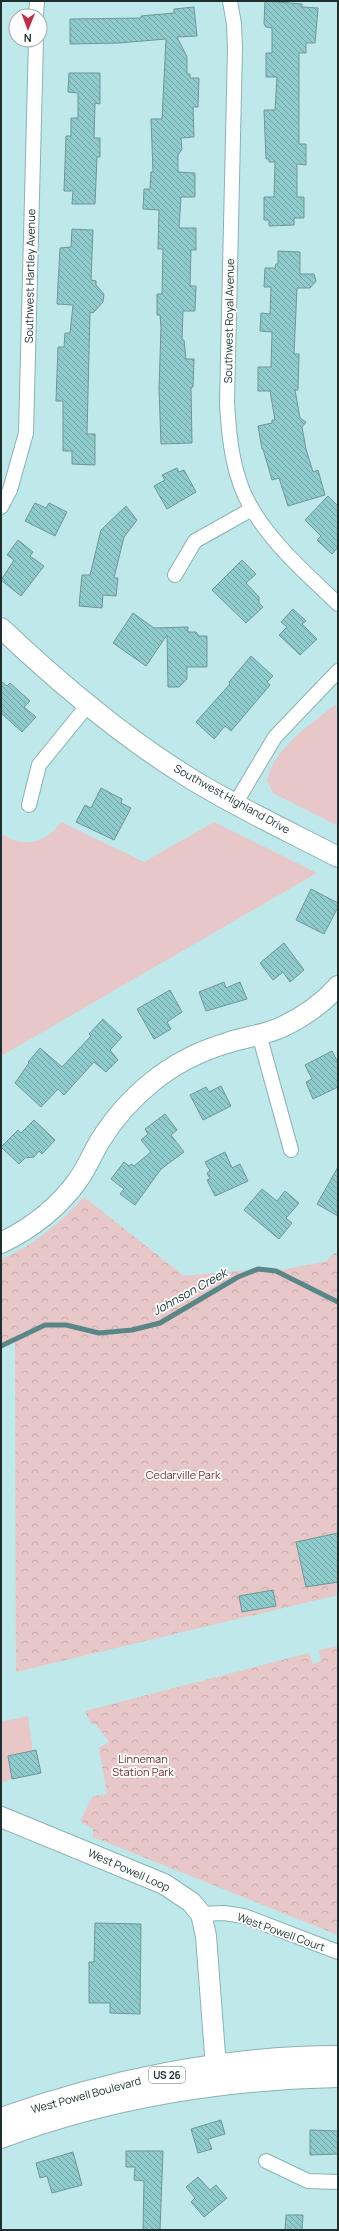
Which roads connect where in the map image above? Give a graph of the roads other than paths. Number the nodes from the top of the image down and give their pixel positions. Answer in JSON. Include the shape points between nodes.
{"nodes":[{"id":1,"x":230,"y":1,"type":"edge"},
{"id":2,"x":36,"y":48,"type":"edge"},
{"id":3,"x":1,"y":507,"type":"edge"},
{"id":4,"x":252,"y":508,"type":"junction"},
{"id":5,"x":175,"y":575,"type":"dead end"},
{"id":6,"x":338,"y":604,"type":"edge"},
{"id":7,"x":1,"y":628,"type":"edge"},
{"id":8,"x":338,"y":670,"type":"edge"},
{"id":9,"x":88,"y":706,"type":"junction"},
{"id":10,"x":235,"y":804,"type":"junction"},
{"id":11,"x":29,"y":805,"type":"dead end"},
{"id":12,"x":338,"y":857,"type":"edge"},
{"id":13,"x":338,"y":986,"type":"edge"},
{"id":14,"x":259,"y":1034,"type":"junction"},
{"id":15,"x":291,"y":1150,"type":"dead end"},
{"id":16,"x":1,"y":1243,"type":"edge"},
{"id":17,"x":2,"y":1820,"type":"edge"},
{"id":18,"x":201,"y":1914,"type":"junction"},
{"id":19,"x":338,"y":1952,"type":"edge"},
{"id":20,"x":338,"y":2057,"type":"edge"},
{"id":21,"x":216,"y":2076,"type":"junction"},
{"id":22,"x":338,"y":2076,"type":"edge"},
{"id":23,"x":1,"y":2119,"type":"edge"},
{"id":24,"x":1,"y":2137,"type":"edge"},
{"id":25,"x":266,"y":2161,"type":"dead end"},
{"id":26,"x":338,"y":2182,"type":"edge"}],
"edges":[{"from":1,"to":4,"type":"street","name":"Southwest Royal Avenue","via":[[235,48],[227,403],[234,462]]},
{"from":2,"to":3,"type":"street","name":"Southwest Hartley Avenue","via":[[26,433],[15,477]]},
{"from":4,"to":5,"type":"street","via":[[195,541]]},
{"from":4,"to":6,"type":"street","name":"Southwest Royal Avenue","via":[[284,552]]},
{"from":7,"to":9,"type":"street","name":"Southwest Highland Drive"},
{"from":8,"to":10,"type":"street","via":[[275,737]]},
{"from":9,"to":10,"type":"street","name":"Southwest Highland Drive","via":[[141,746]]},
{"from":9,"to":11,"type":"street","via":[[39,765]]},
{"from":10,"to":12,"type":"street","name":"Southwest Highland Drive"},
{"from":13,"to":14,"type":"street","via":[[315,1008],[298,1019]]},
{"from":14,"to":15,"type":"street"},
{"from":14,"to":16,"type":"street","via":[[208,1049],[188,1058],[152,1081],[123,1109],[110,1126],[79,1179],[63,1198],[34,1224]]},
{"from":17,"to":18,"type":"street","name":"West Powell Loop","via":[[158,1881],[178,1892]]},
{"from":18,"to":19,"type":"street","name":"West Powell Court","via":[[224,1913],[244,1916]]},
{"from":18,"to":21,"type":"street","name":"West Powell Loop","via":[[206,1936]]},
{"from":20,"to":21,"type":"main road","name":"West Powell Boulevard","number":"US 26"},
{"from":21,"to":22,"type":"main road","name":"West Powell Boulevard","number":"US 26","via":[[279,2079]]},
{"from":21,"to":23,"type":"main road","name":"West Powell Boulevard","number":"US 26","via":[[93,2091]]},
{"from":21,"to":24,"type":"main road","name":"West Powell Boulevard","number":"US 26","via":[[166,2093],[114,2104]]},
{"from":25,"to":26,"type":"street","via":[[308,2181]]}]}
